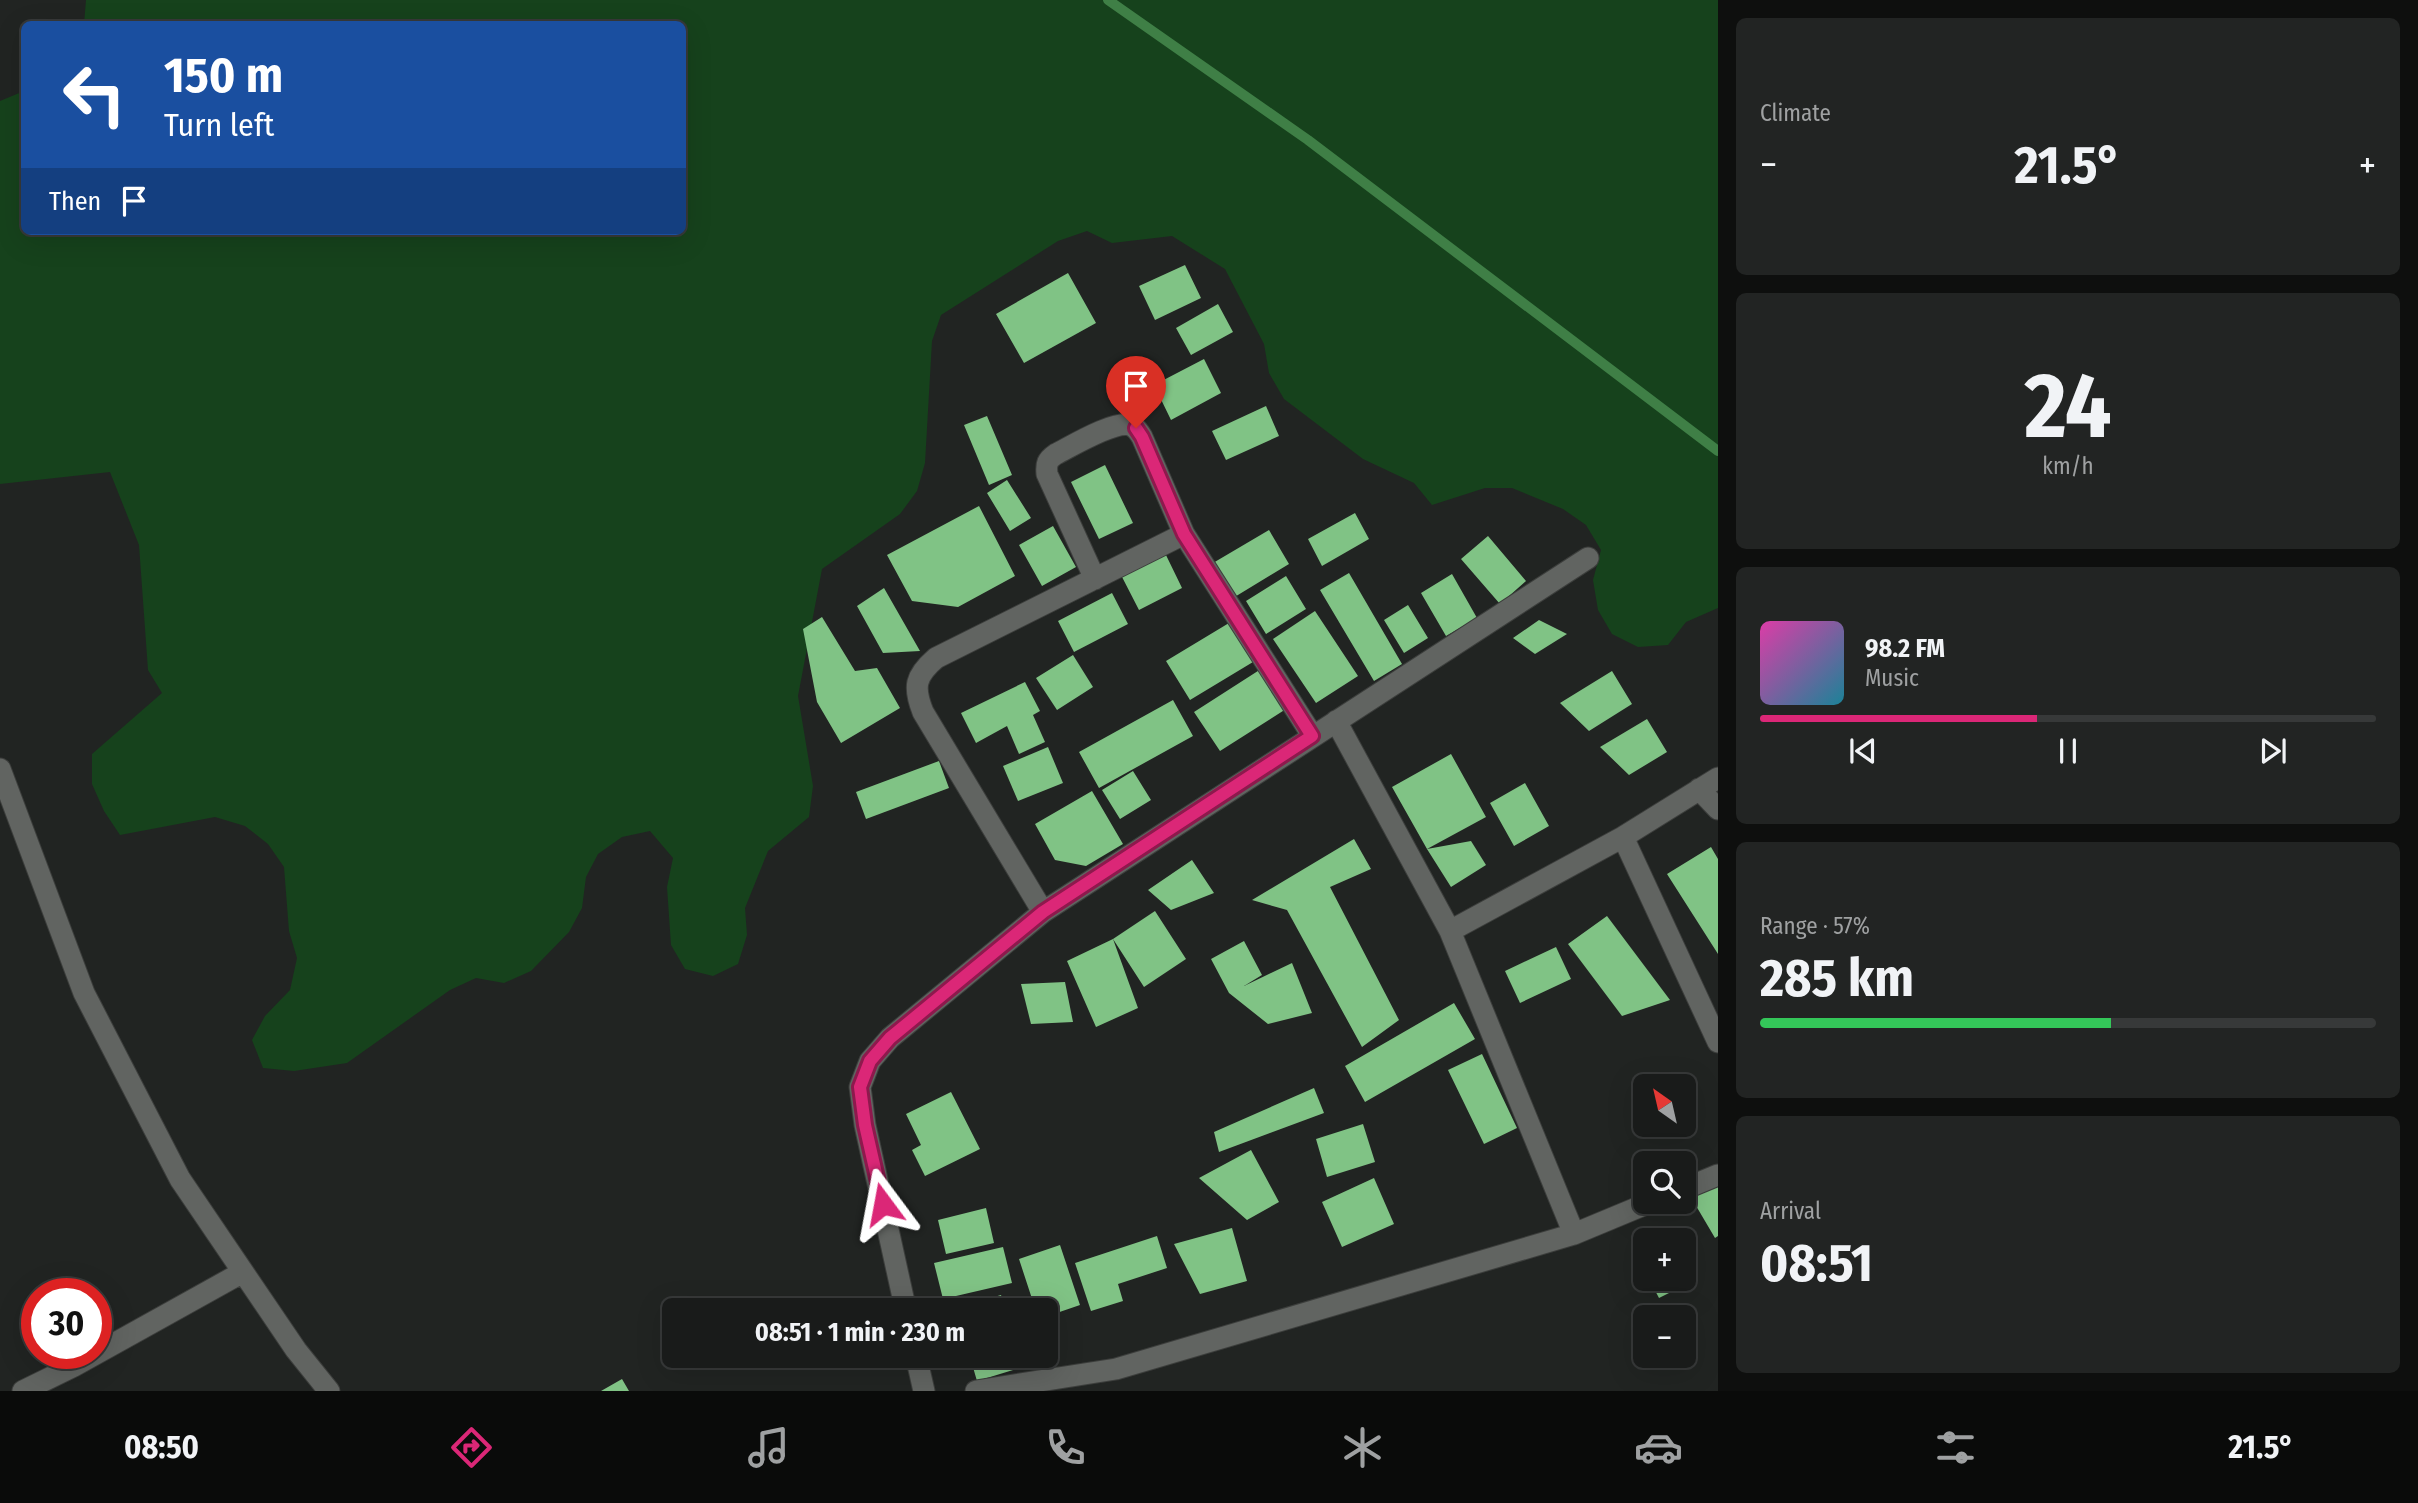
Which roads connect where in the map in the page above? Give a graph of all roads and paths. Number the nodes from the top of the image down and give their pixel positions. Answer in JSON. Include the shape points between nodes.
{"nodes":[{"id":1,"x":1184,"y":534,"type":"junction"},
{"id":2,"x":1588,"y":558,"type":"dead end"},
{"id":3,"x":1095,"y":579,"type":"junction"},
{"id":4,"x":1336,"y":721,"type":"junction"},
{"id":5,"x":1312,"y":736,"type":"junction"},
{"id":6,"x":0,"y":769,"type":"edge"},
{"id":7,"x":1718,"y":778,"type":"edge"},
{"id":8,"x":1699,"y":789,"type":"junction"},
{"id":9,"x":1718,"y":809,"type":"edge"},
{"id":10,"x":1623,"y":837,"type":"junction"},
{"id":11,"x":1043,"y":912,"type":"junction"},
{"id":12,"x":1450,"y":930,"type":"junction"},
{"id":13,"x":1718,"y":1042,"type":"edge"},
{"id":14,"x":1718,"y":1175,"type":"edge"},
{"id":15,"x":1696,"y":1184,"type":"edge"},
{"id":16,"x":1633,"y":1209,"type":"edge"},
{"id":17,"x":1574,"y":1234,"type":"junction"},
{"id":18,"x":243,"y":1272,"type":"junction"},
{"id":19,"x":903,"y":1298,"type":"edge"},
{"id":20,"x":919,"y":1368,"type":"edge"},
{"id":21,"x":23,"y":1391,"type":"edge"},
{"id":22,"x":329,"y":1391,"type":"edge"},
{"id":23,"x":924,"y":1391,"type":"edge"},
{"id":24,"x":976,"y":1391,"type":"edge"}],
"edges":[{"from":1,"to":3,"type":"street"},
{"from":1,"to":3,"type":"street","via":[[1136,428],[1114,427],[1056,454],[1047,461],[1047,474]]},
{"from":1,"to":5,"type":"street"},
{"from":2,"to":4,"type":"street"},
{"from":3,"to":11,"type":"street","via":[[936,659],[918,679],[916,696],[923,712]]},
{"from":4,"to":5,"type":"street"},
{"from":4,"to":12,"type":"street"},
{"from":5,"to":11,"type":"street"},
{"from":6,"to":18,"type":"street","via":[[84,993],[180,1179]]},
{"from":7,"to":8,"type":"street"},
{"from":8,"to":9,"type":"street"},
{"from":8,"to":10,"type":"street"},
{"from":10,"to":12,"type":"street"},
{"from":10,"to":13,"type":"street"},
{"from":11,"to":19,"type":"street","via":[[890,1038],[864,1074],[860,1087],[865,1125]]},
{"from":12,"to":17,"type":"street"},
{"from":14,"to":15,"type":"street"},
{"from":16,"to":17,"type":"street"},
{"from":17,"to":24,"type":"street","via":[[1116,1369]]},
{"from":18,"to":21,"type":"street"},
{"from":18,"to":22,"type":"street"},
{"from":20,"to":23,"type":"street"}]}
